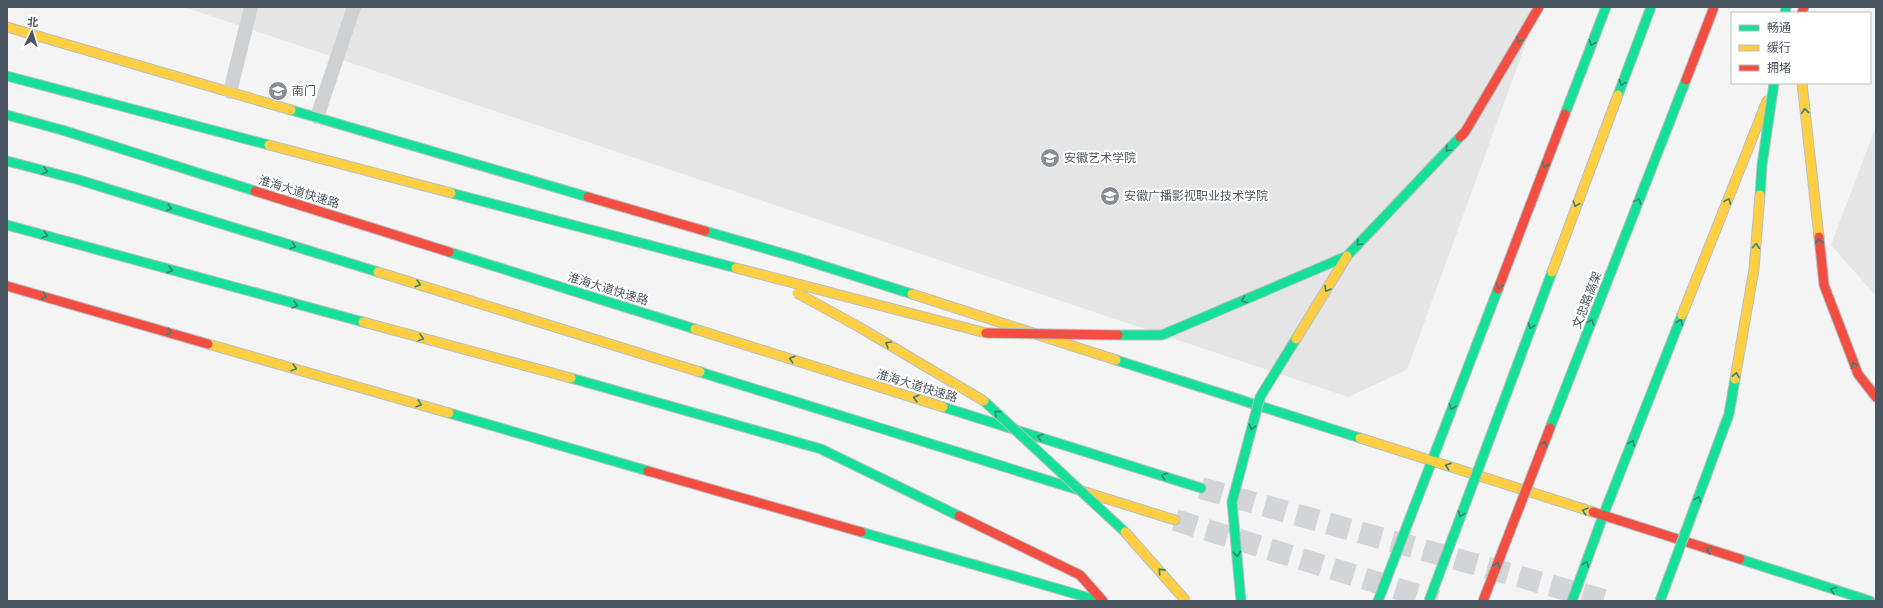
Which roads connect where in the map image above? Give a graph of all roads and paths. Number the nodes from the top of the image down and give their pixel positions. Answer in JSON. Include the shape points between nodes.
{"nodes":[{"id":1,"x":252,"y":7,"type":"edge"},
{"id":2,"x":354,"y":7,"type":"edge"},
{"id":3,"x":1540,"y":7,"type":"edge"},
{"id":4,"x":1606,"y":7,"type":"edge"},
{"id":5,"x":1651,"y":7,"type":"edge"},
{"id":6,"x":1714,"y":7,"type":"edge"},
{"id":7,"x":7,"y":27,"type":"edge"},
{"id":8,"x":7,"y":76,"type":"edge"},
{"id":9,"x":1774,"y":84,"type":"edge"},
{"id":10,"x":1774,"y":84,"type":"edge"},
{"id":11,"x":1802,"y":84,"type":"edge"},
{"id":12,"x":230,"y":92,"type":"junction"},
{"id":13,"x":7,"y":114,"type":"edge"},
{"id":14,"x":317,"y":117,"type":"junction"},
{"id":15,"x":7,"y":161,"type":"edge"},
{"id":16,"x":7,"y":225,"type":"edge"},
{"id":17,"x":1347,"y":256,"type":"junction"},
{"id":18,"x":766,"y":276,"type":"junction"},
{"id":19,"x":7,"y":286,"type":"edge"},
{"id":20,"x":1876,"y":397,"type":"edge"},
{"id":21,"x":1432,"y":461,"type":"junction"},
{"id":22,"x":1201,"y":488,"type":"tunnel mouth"},
{"id":23,"x":1603,"y":516,"type":"junction"},
{"id":24,"x":1176,"y":520,"type":"tunnel mouth"},
{"id":25,"x":1080,"y":575,"type":"junction"},
{"id":26,"x":1112,"y":597,"type":"dead end"},
{"id":27,"x":1102,"y":601,"type":"edge"},
{"id":28,"x":1186,"y":601,"type":"edge"},
{"id":29,"x":1241,"y":601,"type":"edge"},
{"id":30,"x":1378,"y":601,"type":"edge"},
{"id":31,"x":1429,"y":601,"type":"edge"},
{"id":32,"x":1483,"y":601,"type":"edge"},
{"id":33,"x":1572,"y":601,"type":"edge"},
{"id":34,"x":1660,"y":601,"type":"edge"},
{"id":35,"x":1870,"y":601,"type":"edge"}],
"edges":[{"from":1,"to":12,"type":"lane"},
{"from":2,"to":14,"type":"lane"},
{"from":3,"to":17,"type":"highway","one_way":true,"bridge":true,"via":[[1465,132]]},
{"from":4,"to":21,"type":"highway","one_way":true},
{"from":5,"to":31,"type":"highway","one_way":true,"bridge":true},
{"from":32,"to":6,"type":"highway","name":"文忠路高架","one_way":true,"bridge":true},
{"from":7,"to":12,"type":"highway"},
{"from":8,"to":18,"type":"highway","bridge":true},
{"from":23,"to":9,"type":"highway","one_way":true},
{"from":34,"to":10,"type":"highway","one_way":true,"bridge":true,"via":[[1729,414],[1754,268],[1762,165]]},
{"from":20,"to":11,"type":"highway","one_way":true,"via":[[1858,374],[1824,285]]},
{"from":12,"to":14,"type":"highway"},
{"from":22,"to":13,"type":"highway","name":"淮海大道快速路","one_way":true},
{"from":14,"to":21,"type":"highway","via":[[795,257]]},
{"from":15,"to":24,"type":"highway","one_way":true,"via":[[91,184],[619,346]]},
{"from":16,"to":25,"type":"highway","one_way":true,"via":[[636,396],[821,449]]},
{"from":17,"to":18,"type":"highway","one_way":true,"bridge":true,"via":[[1162,336],[981,333]]},
{"from":17,"to":29,"type":"highway","one_way":true,"bridge":true,"via":[[1260,397],[1232,502]]},
{"from":28,"to":18,"type":"highway","one_way":true,"bridge":true,"via":[[1122,528],[986,402]]},
{"from":19,"to":27,"type":"highway","one_way":true},
{"from":23,"to":21,"type":"highway","one_way":true},
{"from":21,"to":30,"type":"highway"},
{"from":33,"to":23,"type":"highway","one_way":true},
{"from":35,"to":23,"type":"highway","one_way":true},
{"from":25,"to":26,"type":"highway"},
{"from":25,"to":27,"type":"highway"}]}
